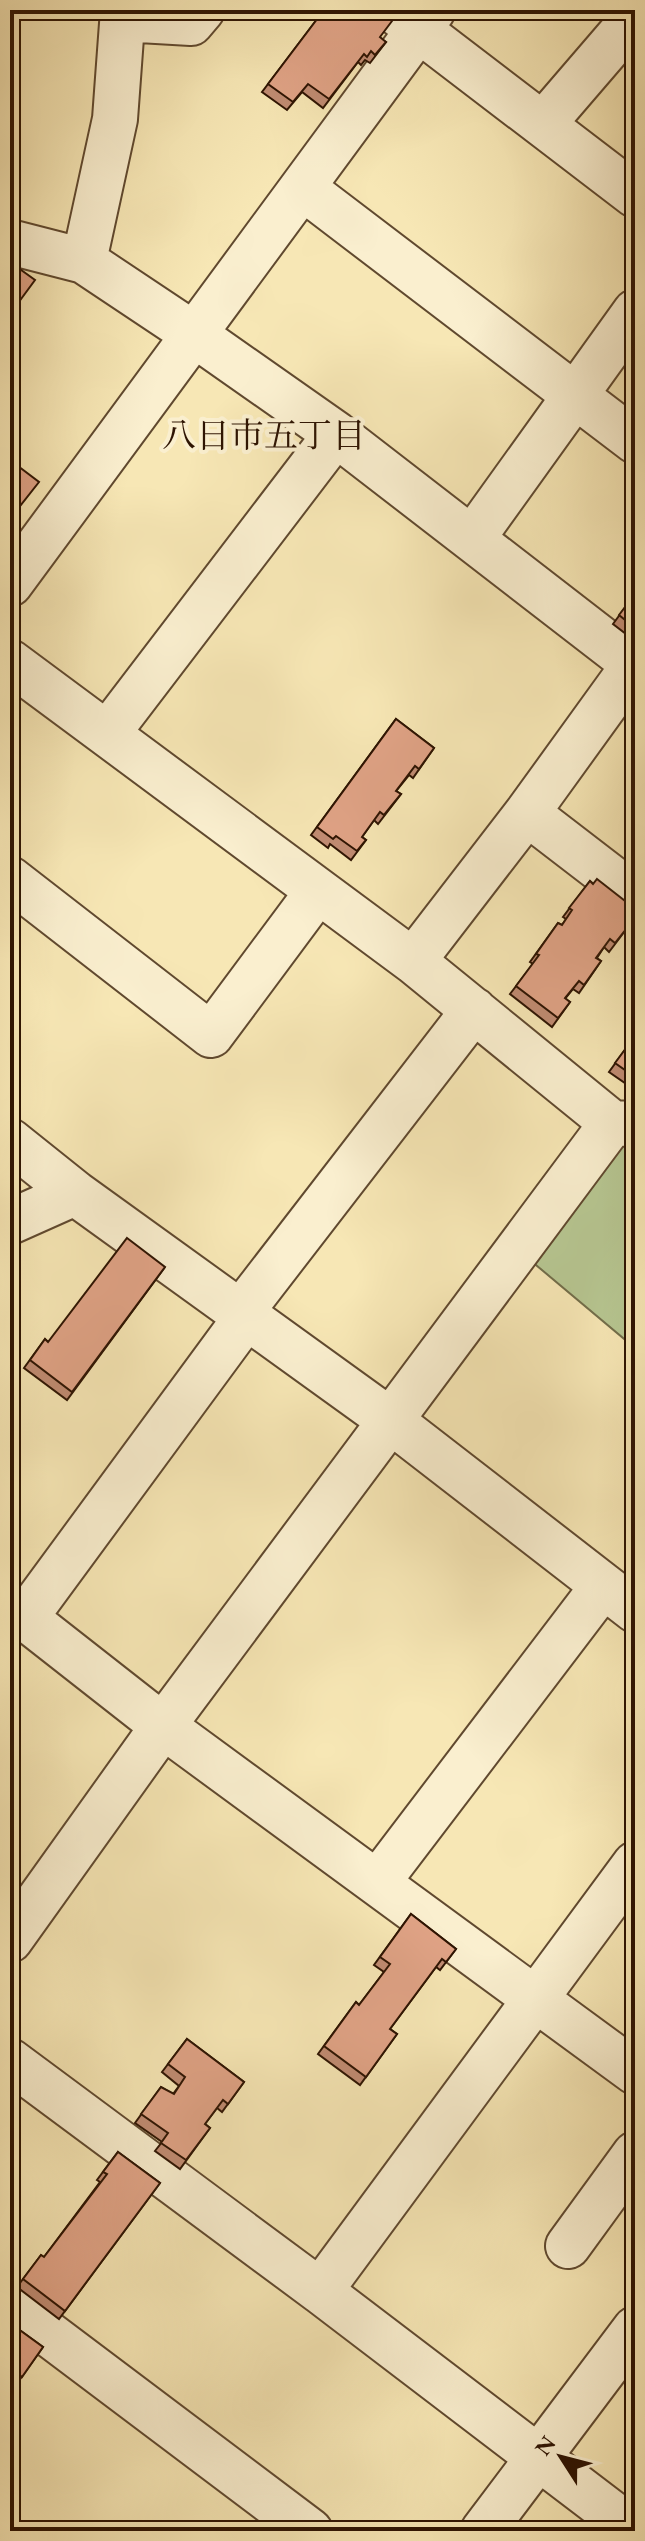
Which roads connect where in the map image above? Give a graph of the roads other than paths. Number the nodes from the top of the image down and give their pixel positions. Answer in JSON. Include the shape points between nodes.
{"nodes":[{"id":1,"x":202,"y":10,"type":"edge"},
{"id":2,"x":123,"y":14,"type":"edge"},
{"id":3,"x":415,"y":16,"type":"edge"},
{"id":4,"x":635,"y":17,"type":"edge"},
{"id":5,"x":543,"y":124,"type":"junction"},
{"id":6,"x":303,"y":188,"type":"junction"},
{"id":7,"x":635,"y":195,"type":"edge"},
{"id":8,"x":10,"y":242,"type":"edge"},
{"id":9,"x":84,"y":261,"type":"junction"},
{"id":10,"x":635,"y":312,"type":"edge"},
{"id":11,"x":195,"y":335,"type":"junction"},
{"id":12,"x":574,"y":397,"type":"junction"},
{"id":13,"x":336,"y":434,"type":"junction"},
{"id":14,"x":635,"y":441,"type":"edge"},
{"id":15,"x":472,"y":539,"type":"junction"},
{"id":16,"x":10,"y":584,"type":"edge"},
{"id":17,"x":10,"y":662,"type":"edge"},
{"id":18,"x":635,"y":665,"type":"edge"},
{"id":19,"x":107,"y":734,"type":"junction"},
{"id":20,"x":527,"y":813,"type":"junction"},
{"id":21,"x":10,"y":879,"type":"edge"},
{"id":22,"x":318,"y":891,"type":"junction"},
{"id":23,"x":635,"y":896,"type":"edge"},
{"id":24,"x":413,"y":961,"type":"junction"},
{"id":25,"x":474,"y":1010,"type":"junction"},
{"id":26,"x":624,"y":1124,"type":"edge"},
{"id":27,"x":10,"y":1141,"type":"edge"},
{"id":28,"x":75,"y":1193,"type":"junction"},
{"id":29,"x":10,"y":1222,"type":"edge"},
{"id":30,"x":244,"y":1314,"type":"junction"},
{"id":31,"x":391,"y":1421,"type":"junction"},
{"id":32,"x":619,"y":1598,"type":"edge"},
{"id":33,"x":17,"y":1612,"type":"edge"},
{"id":34,"x":163,"y":1726,"type":"junction"},
{"id":35,"x":635,"y":1864,"type":"edge"},
{"id":36,"x":377,"y":1883,"type":"junction"},
{"id":37,"x":10,"y":1940,"type":"edge"},
{"id":38,"x":536,"y":1999,"type":"junction"},
{"id":39,"x":10,"y":2061,"type":"edge"},
{"id":40,"x":635,"y":2072,"type":"edge"},
{"id":41,"x":635,"y":2154,"type":"edge"},
{"id":42,"x":568,"y":2246,"type":"dead end"},
{"id":43,"x":320,"y":2291,"type":"junction"},
{"id":44,"x":10,"y":2305,"type":"edge"},
{"id":45,"x":635,"y":2329,"type":"edge"},
{"id":46,"x":537,"y":2458,"type":"junction"},
{"id":47,"x":310,"y":2531,"type":"edge"},
{"id":48,"x":483,"y":2531,"type":"edge"},
{"id":49,"x":635,"y":2531,"type":"edge"}],
"edges":[{"from":1,"to":2,"type":"street","via":[[191,23]]},
{"from":2,"to":9,"type":"street","via":[[115,119]]},
{"from":3,"to":5,"type":"street"},
{"from":3,"to":6,"type":"street"},
{"from":4,"to":5,"type":"street"},
{"from":5,"to":7,"type":"street"},
{"from":6,"to":11,"type":"street"},
{"from":6,"to":12,"type":"street"},
{"from":8,"to":9,"type":"street"},
{"from":9,"to":11,"type":"street"},
{"from":10,"to":12,"type":"street"},
{"from":11,"to":13,"type":"street"},
{"from":11,"to":16,"type":"street"},
{"from":12,"to":14,"type":"street"},
{"from":12,"to":15,"type":"street"},
{"from":13,"to":15,"type":"street"},
{"from":13,"to":19,"type":"street"},
{"from":15,"to":18,"type":"street"},
{"from":17,"to":19,"type":"street"},
{"from":18,"to":20,"type":"street"},
{"from":19,"to":22,"type":"street"},
{"from":20,"to":23,"type":"street"},
{"from":20,"to":24,"type":"street"},
{"from":21,"to":22,"type":"street","via":[[211,1035]]},
{"from":22,"to":24,"type":"street"},
{"from":24,"to":25,"type":"street"},
{"from":25,"to":26,"type":"street"},
{"from":25,"to":30,"type":"street"},
{"from":26,"to":31,"type":"street"},
{"from":27,"to":28,"type":"street"},
{"from":28,"to":29,"type":"street"},
{"from":28,"to":30,"type":"street"},
{"from":30,"to":31,"type":"street"},
{"from":30,"to":33,"type":"street"},
{"from":31,"to":32,"type":"street"},
{"from":31,"to":34,"type":"street"},
{"from":32,"to":36,"type":"street"},
{"from":33,"to":34,"type":"street"},
{"from":34,"to":36,"type":"street"},
{"from":34,"to":37,"type":"street"},
{"from":35,"to":38,"type":"street"},
{"from":36,"to":38,"type":"street"},
{"from":38,"to":40,"type":"street"},
{"from":38,"to":43,"type":"street"},
{"from":39,"to":43,"type":"street"},
{"from":41,"to":42,"type":"street"},
{"from":43,"to":46,"type":"street"},
{"from":44,"to":47,"type":"street"},
{"from":45,"to":46,"type":"street"},
{"from":46,"to":48,"type":"street"},
{"from":46,"to":49,"type":"street"}]}
